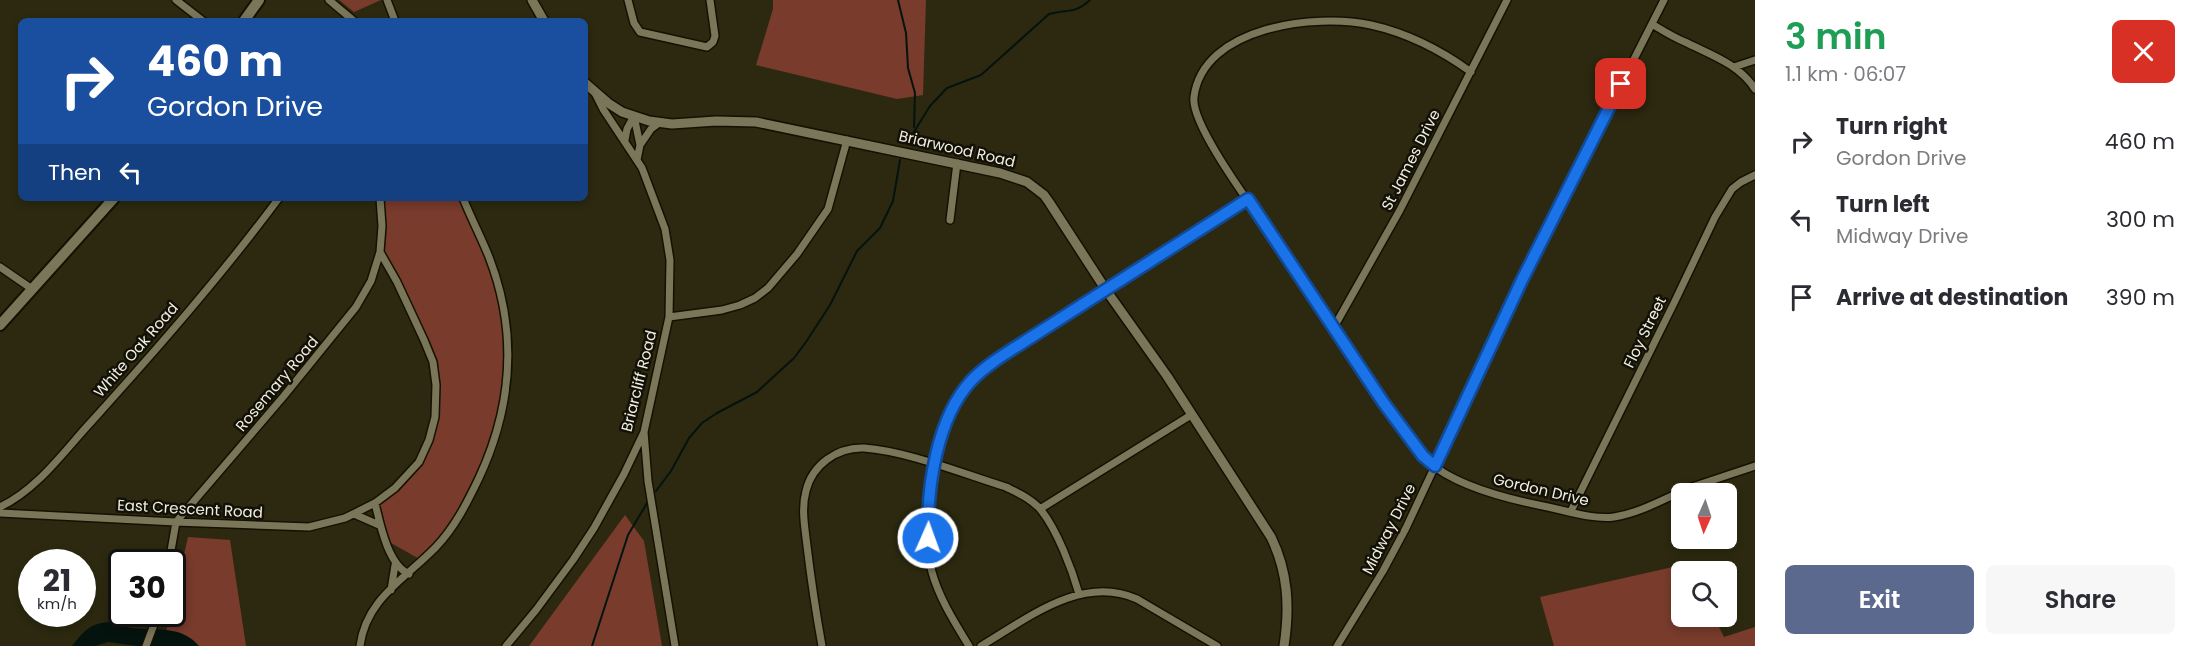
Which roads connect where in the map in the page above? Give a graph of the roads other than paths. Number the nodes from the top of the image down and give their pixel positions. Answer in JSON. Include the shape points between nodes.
{"nodes":[{"id":1,"x":176,"y":0,"type":"edge"},
{"id":2,"x":260,"y":0,"type":"edge"},
{"id":3,"x":329,"y":0,"type":"edge"},
{"id":4,"x":387,"y":0,"type":"edge"},
{"id":5,"x":532,"y":0,"type":"edge"},
{"id":6,"x":628,"y":0,"type":"edge"},
{"id":7,"x":710,"y":0,"type":"edge"},
{"id":8,"x":1507,"y":0,"type":"edge"},
{"id":9,"x":1664,"y":0,"type":"edge"},
{"id":10,"x":199,"y":18,"type":"edge"},
{"id":11,"x":246,"y":18,"type":"edge"},
{"id":12,"x":350,"y":18,"type":"edge"},
{"id":13,"x":394,"y":18,"type":"edge"},
{"id":14,"x":542,"y":18,"type":"edge"},
{"id":15,"x":1652,"y":24,"type":"junction"},
{"id":16,"x":1755,"y":60,"type":"edge"},
{"id":17,"x":1734,"y":67,"type":"junction"},
{"id":18,"x":1471,"y":72,"type":"junction"},
{"id":19,"x":588,"y":86,"type":"edge"},
{"id":20,"x":1755,"y":89,"type":"edge"},
{"id":21,"x":596,"y":95,"type":"junction"},
{"id":22,"x":634,"y":117,"type":"junction"},
{"id":23,"x":659,"y":123,"type":"junction"},
{"id":24,"x":625,"y":140,"type":"junction"},
{"id":25,"x":847,"y":140,"type":"junction"},
{"id":26,"x":640,"y":145,"type":"junction"},
{"id":27,"x":637,"y":160,"type":"junction"},
{"id":28,"x":957,"y":163,"type":"junction"},
{"id":29,"x":1755,"y":175,"type":"edge"},
{"id":30,"x":1248,"y":199,"type":"junction"},
{"id":31,"x":111,"y":201,"type":"edge"},
{"id":32,"x":277,"y":201,"type":"edge"},
{"id":33,"x":380,"y":201,"type":"edge"},
{"id":34,"x":464,"y":201,"type":"edge"},
{"id":35,"x":950,"y":220,"type":"dead end"},
{"id":36,"x":380,"y":252,"type":"junction"},
{"id":37,"x":0,"y":267,"type":"edge"},
{"id":38,"x":32,"y":289,"type":"junction"},
{"id":39,"x":1106,"y":290,"type":"junction"},
{"id":40,"x":669,"y":317,"type":"junction"},
{"id":41,"x":0,"y":325,"type":"edge"},
{"id":42,"x":1333,"y":329,"type":"junction"},
{"id":43,"x":1191,"y":415,"type":"junction"},
{"id":44,"x":644,"y":432,"type":"junction"},
{"id":45,"x":935,"y":465,"type":"junction"},
{"id":46,"x":1435,"y":466,"type":"junction"},
{"id":47,"x":1755,"y":466,"type":"edge"},
{"id":48,"x":375,"y":503,"type":"junction"},
{"id":49,"x":0,"y":507,"type":"edge"},
{"id":50,"x":1040,"y":509,"type":"junction"},
{"id":51,"x":1571,"y":511,"type":"junction"},
{"id":52,"x":0,"y":513,"type":"edge"},
{"id":53,"x":354,"y":514,"type":"junction"},
{"id":54,"x":176,"y":522,"type":"junction"},
{"id":55,"x":379,"y":525,"type":"junction"},
{"id":56,"x":171,"y":549,"type":"edge"},
{"id":57,"x":395,"y":565,"type":"junction"},
{"id":58,"x":409,"y":574,"type":"junction"},
{"id":59,"x":391,"y":590,"type":"junction"},
{"id":60,"x":1079,"y":594,"type":"junction"},
{"id":61,"x":153,"y":627,"type":"edge"},
{"id":62,"x":146,"y":646,"type":"edge"},
{"id":63,"x":360,"y":646,"type":"edge"},
{"id":64,"x":506,"y":646,"type":"edge"},
{"id":65,"x":675,"y":646,"type":"edge"},
{"id":66,"x":822,"y":646,"type":"edge"},
{"id":67,"x":969,"y":646,"type":"edge"},
{"id":68,"x":981,"y":646,"type":"edge"},
{"id":69,"x":1218,"y":646,"type":"edge"},
{"id":70,"x":1284,"y":646,"type":"edge"},
{"id":71,"x":1337,"y":646,"type":"edge"}],
"edges":[{"from":1,"to":10,"type":"street"},
{"from":2,"to":11,"type":"main road"},
{"from":3,"to":12,"type":"street"},
{"from":4,"to":13,"type":"street"},
{"from":5,"to":14,"type":"street"},
{"from":6,"to":7,"type":"street","via":[[640,32],[704,47],[710,46],[716,36]]},
{"from":8,"to":18,"type":"street","name":"St James Drive"},
{"from":9,"to":15,"type":"street","name":"Midway Drive"},
{"from":15,"to":17,"type":"street"},
{"from":15,"to":46,"type":"street","name":"Midway Drive","via":[[1522,280]]},
{"from":16,"to":17,"type":"street"},
{"from":17,"to":20,"type":"street"},
{"from":18,"to":30,"type":"street","name":"Gordon Drive","via":[[1424,44],[1356,23],[1283,26],[1237,40],[1209,65],[1195,92],[1194,104],[1208,138]]},
{"from":18,"to":42,"type":"street","name":"St James Drive"},
{"from":19,"to":21,"type":"street","name":"Briarcliff Road"},
{"from":21,"to":22,"type":"street","name":"Briarwood Road"},
{"from":21,"to":24,"type":"street","name":"Briarcliff Road"},
{"from":22,"to":23,"type":"street","name":"Briarwood Road"},
{"from":22,"to":24,"type":"street"},
{"from":22,"to":26,"type":"street"},
{"from":23,"to":25,"type":"street","name":"Briarwood Road","via":[[756,122]]},
{"from":23,"to":26,"type":"street"},
{"from":24,"to":27,"type":"street","name":"Briarcliff Road"},
{"from":25,"to":28,"type":"street","name":"Briarwood Road"},
{"from":25,"to":40,"type":"street","via":[[828,209],[768,288],[740,305]]},
{"from":26,"to":27,"type":"street"},
{"from":27,"to":40,"type":"street","name":"Briarcliff Road","via":[[665,229],[671,279]]},
{"from":28,"to":35,"type":"street"},
{"from":28,"to":39,"type":"street","name":"Briarwood Road","via":[[1019,178],[1044,195]]},
{"from":29,"to":51,"type":"street","name":"Floy Street","via":[[1736,185],[1724,201]]},
{"from":30,"to":39,"type":"street"},
{"from":30,"to":42,"type":"street","name":"Gordon Drive"},
{"from":31,"to":38,"type":"main road"},
{"from":32,"to":49,"type":"street","name":"White Oak Road","via":[[155,350],[37,481]]},
{"from":33,"to":36,"type":"street","name":"Rosemary Road"},
{"from":34,"to":58,"type":"street","via":[[489,257],[506,321],[507,388],[490,450],[462,511],[451,530]]},
{"from":36,"to":48,"type":"street","name":"East Crescent Road","via":[[433,362],[436,405],[431,434],[419,462]]},
{"from":36,"to":54,"type":"street","name":"Rosemary Road","via":[[371,281],[356,307]]},
{"from":37,"to":38,"type":"street"},
{"from":38,"to":41,"type":"main road"},
{"from":39,"to":43,"type":"street","name":"Briarwood Road"},
{"from":39,"to":45,"type":"street","via":[[969,382],[945,424]]},
{"from":40,"to":44,"type":"street","name":"Briarcliff Road"},
{"from":42,"to":46,"type":"street","name":"Gordon Drive","via":[[1423,456]]},
{"from":43,"to":50,"type":"street"},
{"from":43,"to":70,"type":"street","name":"Briarwood Road","via":[[1279,553],[1287,590]]},
{"from":44,"to":64,"type":"street","name":"Briarcliff Road","via":[[594,528]]},
{"from":44,"to":65,"type":"street","via":[[648,481]]},
{"from":45,"to":50,"type":"street","via":[[1006,487]]},
{"from":45,"to":66,"type":"street","via":[[856,449],[827,459],[813,473],[806,490],[804,517]]},
{"from":45,"to":67,"type":"street","via":[[928,525],[930,562],[940,593]]},
{"from":46,"to":51,"type":"street","name":"Gordon Drive","via":[[1504,497]]},
{"from":46,"to":71,"type":"street","name":"Midway Drive","via":[[1383,571]]},
{"from":47,"to":51,"type":"street","name":"Gordon Drive","via":[[1618,516]]},
{"from":48,"to":53,"type":"street","name":"East Crescent Road"},
{"from":48,"to":55,"type":"street"},
{"from":50,"to":60,"type":"street","via":[[1064,552]]},
{"from":52,"to":54,"type":"street","name":"East Crescent Road"},
{"from":53,"to":54,"type":"street","name":"East Crescent Road","via":[[309,526]]},
{"from":53,"to":55,"type":"street"},
{"from":54,"to":56,"type":"street"},
{"from":55,"to":57,"type":"street"},
{"from":57,"to":58,"type":"street"},
{"from":57,"to":59,"type":"street"},
{"from":58,"to":59,"type":"street"},
{"from":59,"to":63,"type":"street","via":[[370,613]]},
{"from":60,"to":68,"type":"street","via":[[1052,604]]},
{"from":60,"to":69,"type":"street","via":[[1124,593]]},
{"from":61,"to":62,"type":"street"}]}
